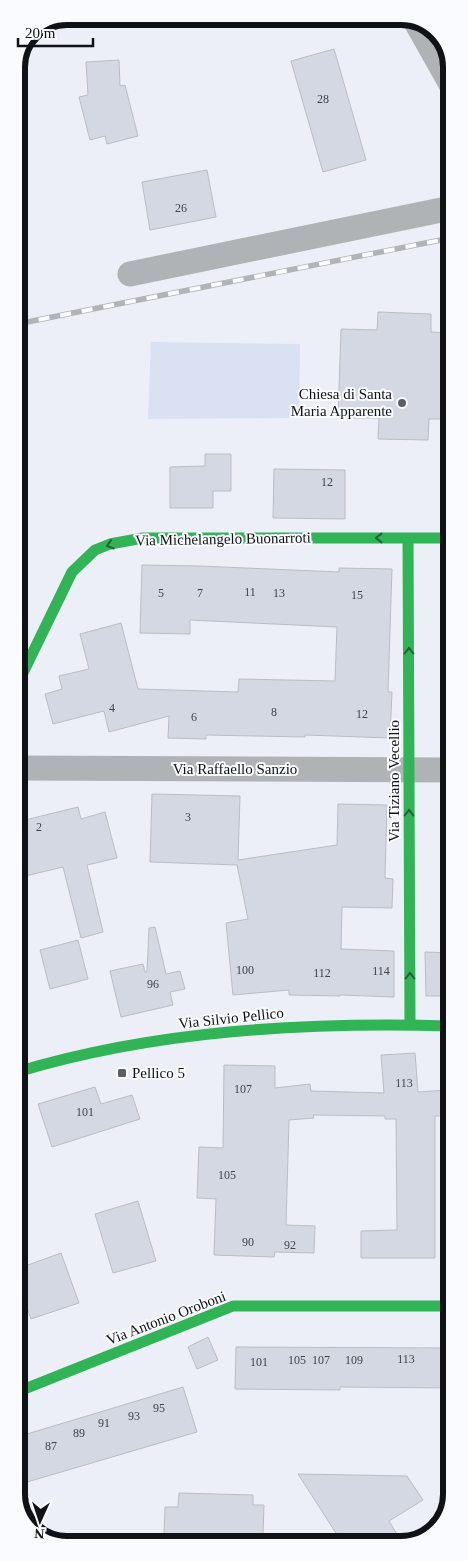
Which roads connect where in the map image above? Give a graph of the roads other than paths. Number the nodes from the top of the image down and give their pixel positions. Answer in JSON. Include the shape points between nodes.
{"nodes":[{"id":1,"x":421,"y":30,"type":"edge"},
{"id":2,"x":443,"y":70,"type":"edge"},
{"id":3,"x":443,"y":210,"type":"edge"},
{"id":4,"x":130,"y":274,"type":"dead end"},
{"id":5,"x":408,"y":538,"type":"junction"},
{"id":6,"x":443,"y":538,"type":"edge"},
{"id":7,"x":25,"y":669,"type":"edge"},
{"id":8,"x":25,"y":764,"type":"edge"},
{"id":9,"x":409,"y":770,"type":"junction"},
{"id":10,"x":443,"y":770,"type":"edge"},
{"id":11,"x":410,"y":1024,"type":"junction"},
{"id":12,"x":443,"y":1026,"type":"edge"},
{"id":13,"x":25,"y":1070,"type":"edge"},
{"id":14,"x":443,"y":1306,"type":"edge"},
{"id":15,"x":25,"y":1389,"type":"edge"}],
"edges":[{"from":1,"to":2,"type":"street"},
{"from":3,"to":4,"type":"street"},
{"from":5,"to":6,"type":"street","name":"Via Michelangelo Buonarroti"},
{"from":5,"to":7,"type":"street","name":"Via Michelangelo Buonarroti","one_way":true,"via":[[143,538],[110,544],[95,550],[72,572]]},
{"from":9,"to":5,"type":"street","name":"Via Tiziano Vecellio","one_way":true},
{"from":8,"to":9,"type":"street","name":"Via Raffaello Sanzio"},
{"from":9,"to":10,"type":"street","name":"Via Raffaello Sanzio"},
{"from":11,"to":9,"type":"street","name":"Via Tiziano Vecellio","one_way":true},
{"from":11,"to":12,"type":"street","name":"Via Silvio Pellico"},
{"from":11,"to":13,"type":"street","name":"Via Silvio Pellico","via":[[260,1029],[127,1045]]},
{"from":14,"to":15,"type":"street","name":"Via Antonio Oroboni","via":[[233,1306]]}]}
